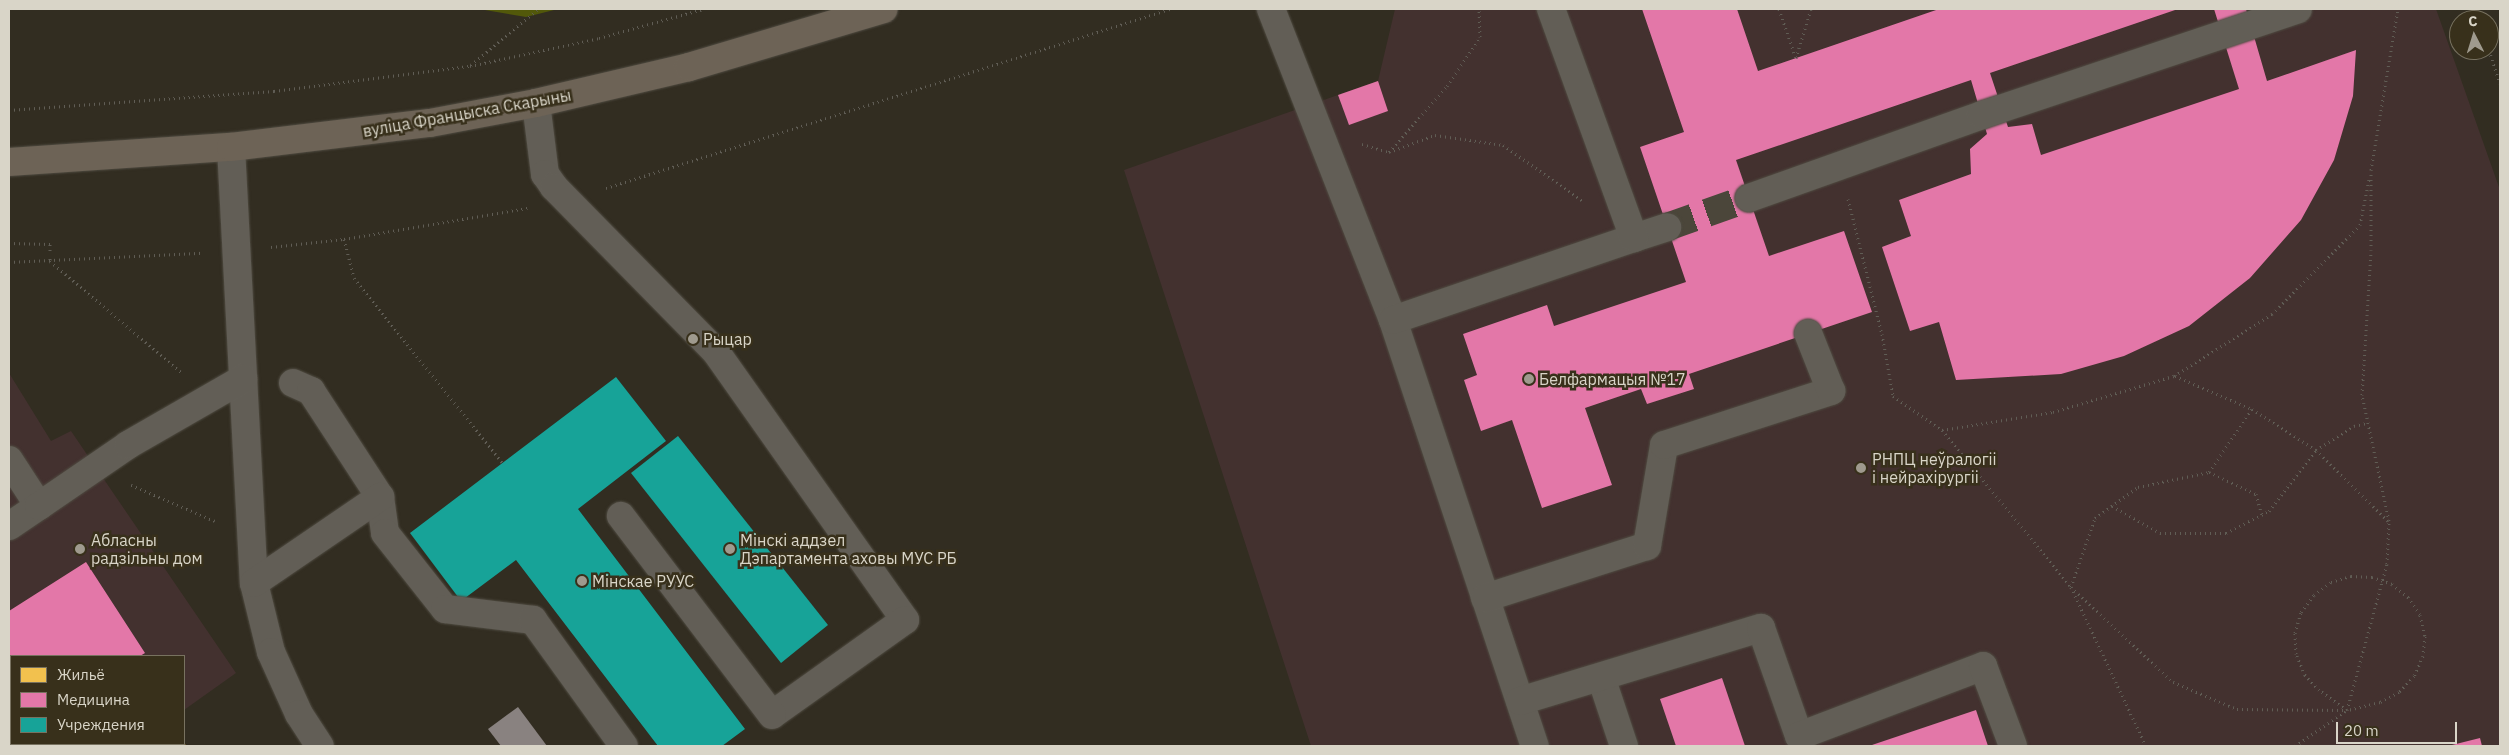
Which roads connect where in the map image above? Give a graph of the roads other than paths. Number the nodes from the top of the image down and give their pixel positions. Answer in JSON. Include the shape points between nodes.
{"nodes":[{"id":1,"x":884,"y":9,"type":"edge"},
{"id":2,"x":1271,"y":9,"type":"edge"},
{"id":3,"x":1551,"y":9,"type":"edge"},
{"id":4,"x":2298,"y":9,"type":"edge"},
{"id":5,"x":536,"y":103,"type":"junction"},
{"id":6,"x":231,"y":147,"type":"junction"},
{"id":7,"x":9,"y":162,"type":"edge"},
{"id":8,"x":1749,"y":198,"type":"tunnel mouth"},
{"id":9,"x":1667,"y":227,"type":"tunnel mouth"},
{"id":10,"x":1634,"y":238,"type":"junction"},
{"id":11,"x":1393,"y":320,"type":"junction"},
{"id":12,"x":1808,"y":333,"type":"dead end"},
{"id":13,"x":243,"y":379,"type":"junction"},
{"id":14,"x":294,"y":383,"type":"dead end"},
{"id":15,"x":9,"y":460,"type":"edge"},
{"id":16,"x":380,"y":497,"type":"junction"},
{"id":17,"x":39,"y":506,"type":"junction"},
{"id":18,"x":621,"y":516,"type":"dead end"},
{"id":19,"x":9,"y":526,"type":"edge"},
{"id":20,"x":254,"y":583,"type":"junction"},
{"id":21,"x":1485,"y":598,"type":"junction"},
{"id":22,"x":1601,"y":677,"type":"junction"},
{"id":23,"x":1520,"y":701,"type":"junction"},
{"id":24,"x":320,"y":746,"type":"edge"},
{"id":25,"x":624,"y":746,"type":"edge"},
{"id":26,"x":1535,"y":746,"type":"edge"},
{"id":27,"x":1624,"y":746,"type":"edge"},
{"id":28,"x":2013,"y":746,"type":"edge"}],
"edges":[{"from":1,"to":5,"type":"main road","name":"вуліца Францыска Скарыны","via":[[689,67]]},
{"from":2,"to":11,"type":"lane"},
{"from":3,"to":10,"type":"lane"},
{"from":4,"to":8,"type":"lane","via":[[1982,115]]},
{"from":5,"to":6,"type":"main road","name":"вуліца Францыска Скарыны","via":[[430,123]]},
{"from":5,"to":18,"type":"lane","via":[[546,174],[565,199],[716,352],[905,620],[772,715]]},
{"from":6,"to":7,"type":"main road","name":"вуліца Францыска Скарыны"},
{"from":6,"to":13,"type":"lane"},
{"from":9,"to":10,"type":"lane"},
{"from":10,"to":11,"type":"lane"},
{"from":11,"to":21,"type":"lane"},
{"from":12,"to":21,"type":"lane","via":[[1832,391],[1664,445],[1647,546]]},
{"from":13,"to":17,"type":"lane","via":[[128,445],[96,470]]},
{"from":13,"to":20,"type":"lane"},
{"from":14,"to":16,"type":"lane","via":[[311,391]]},
{"from":15,"to":17,"type":"lane"},
{"from":16,"to":20,"type":"lane"},
{"from":16,"to":25,"type":"lane","via":[[385,533],[446,609],[533,620]]},
{"from":17,"to":19,"type":"lane"},
{"from":20,"to":24,"type":"lane","via":[[271,652],[299,714]]},
{"from":21,"to":23,"type":"lane"},
{"from":22,"to":23,"type":"lane"},
{"from":22,"to":27,"type":"lane"},
{"from":22,"to":28,"type":"lane","via":[[1761,628],[1799,736],[1983,666]]},
{"from":23,"to":26,"type":"lane"}]}
